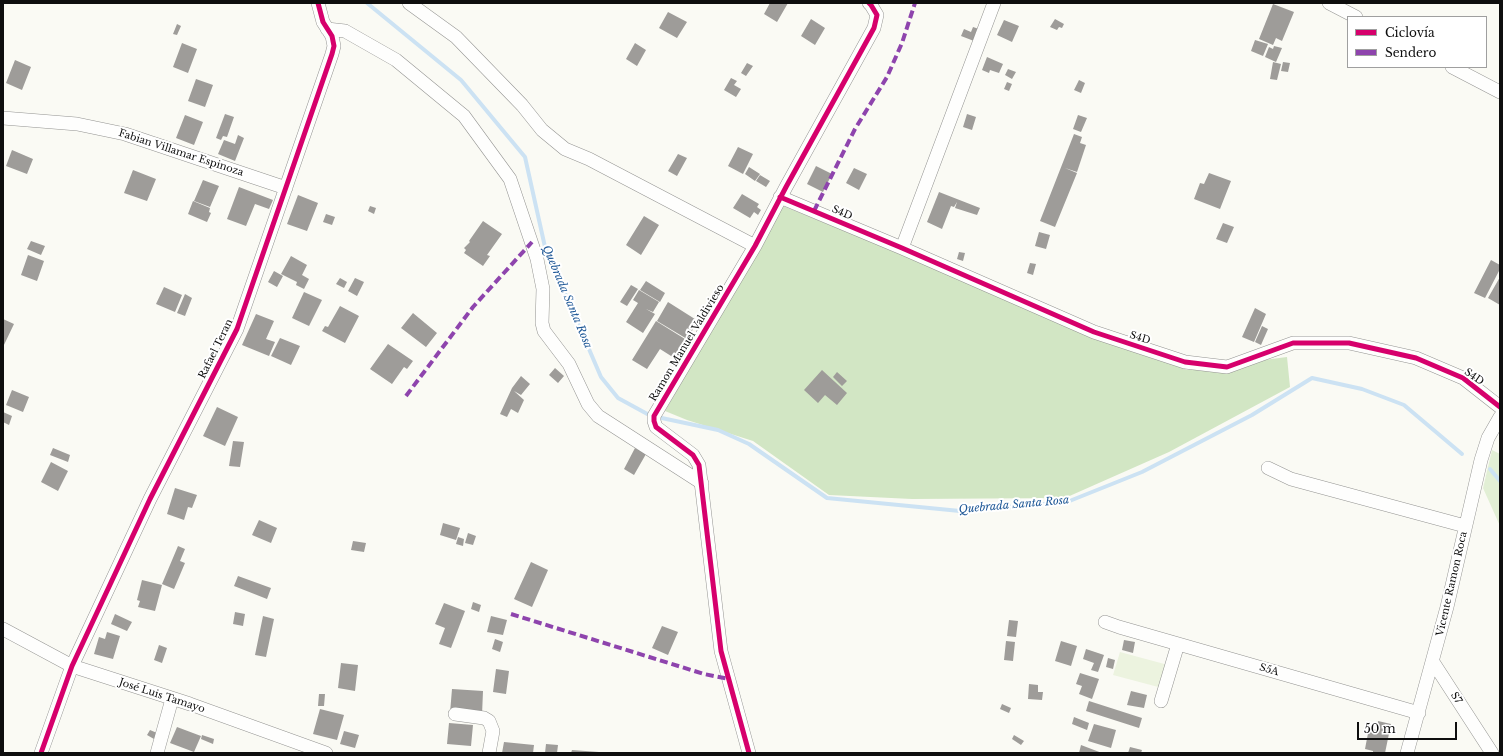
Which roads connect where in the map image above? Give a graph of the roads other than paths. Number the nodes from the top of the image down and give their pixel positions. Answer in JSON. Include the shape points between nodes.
{"nodes":[{"id":1,"x":318,"y":3,"type":"edge"},
{"id":2,"x":409,"y":3,"type":"edge"},
{"id":3,"x":869,"y":3,"type":"edge"},
{"id":4,"x":994,"y":3,"type":"edge"},
{"id":5,"x":1329,"y":3,"type":"edge"},
{"id":6,"x":1354,"y":16,"type":"edge"},
{"id":7,"x":327,"y":29,"type":"junction"},
{"id":8,"x":1454,"y":68,"type":"edge"},
{"id":9,"x":1500,"y":92,"type":"edge"},
{"id":10,"x":3,"y":118,"type":"edge"},
{"id":11,"x":286,"y":188,"type":"junction"},
{"id":12,"x":780,"y":197,"type":"junction"},
{"id":13,"x":755,"y":246,"type":"junction"},
{"id":14,"x":902,"y":248,"type":"junction"},
{"id":15,"x":1500,"y":407,"type":"edge"},
{"id":16,"x":1500,"y":417,"type":"edge"},
{"id":17,"x":1268,"y":468,"type":"dead end"},
{"id":18,"x":702,"y":483,"type":"junction"},
{"id":19,"x":1465,"y":526,"type":"junction"},
{"id":20,"x":1105,"y":622,"type":"dead end"},
{"id":21,"x":3,"y":628,"type":"edge"},
{"id":22,"x":1178,"y":644,"type":"junction"},
{"id":23,"x":1433,"y":662,"type":"junction"},
{"id":24,"x":72,"y":666,"type":"junction"},
{"id":25,"x":172,"y":699,"type":"junction"},
{"id":26,"x":1161,"y":701,"type":"dead end"},
{"id":27,"x":1419,"y":713,"type":"junction"},
{"id":28,"x":455,"y":714,"type":"dead end"},
{"id":29,"x":41,"y":753,"type":"edge"},
{"id":30,"x":157,"y":753,"type":"edge"},
{"id":31,"x":326,"y":753,"type":"edge"},
{"id":32,"x":489,"y":753,"type":"edge"},
{"id":33,"x":749,"y":753,"type":"edge"},
{"id":34,"x":1407,"y":753,"type":"edge"},
{"id":35,"x":1492,"y":753,"type":"edge"}],
"edges":[{"from":1,"to":7,"type":"street","name":"Rafael Teran"},
{"from":2,"to":13,"type":"street","via":[[456,37],[522,105],[542,130],[565,149],[589,159]]},
{"from":3,"to":12,"type":"street","name":"Ramon Manuel Valdivieso","via":[[877,15],[874,28]]},
{"from":4,"to":14,"type":"street"},
{"from":5,"to":6,"type":"street"},
{"from":7,"to":11,"type":"street","name":"Rafael Teran","via":[[334,46],[332,54]]},
{"from":7,"to":18,"type":"street","via":[[345,31],[396,60],[464,116],[510,179],[537,259],[543,289],[544,331],[569,364],[588,404],[598,416]]},
{"from":8,"to":9,"type":"street"},
{"from":10,"to":11,"type":"street","name":"Fabian Villamar Espinoza","via":[[77,124],[125,134]]},
{"from":11,"to":24,"type":"street","name":"Rafael Teran","via":[[237,329],[150,499]]},
{"from":12,"to":13,"type":"street","name":"Ramon Manuel Valdivieso"},
{"from":12,"to":14,"type":"street","name":"S4D"},
{"from":13,"to":18,"type":"street","name":"Ramon Manuel Valdivieso","via":[[654,416],[656,427],[697,460]]},
{"from":14,"to":15,"type":"street","name":"S4D","via":[[1094,332],[1185,362],[1227,367],[1293,343],[1349,343],[1416,358],[1463,378]]},
{"from":16,"to":19,"type":"street","name":"Vicente Ramon Roca","via":[[1488,438]]},
{"from":17,"to":19,"type":"street","via":[[1296,481]]},
{"from":18,"to":33,"type":"street","name":"Ramon Manuel Valdivieso","via":[[721,651]]},
{"from":19,"to":23,"type":"street","name":"Vicente Ramon Roca"},
{"from":20,"to":22,"type":"street","name":"S5A"},
{"from":21,"to":24,"type":"street","name":"José Luis Tamayo"},
{"from":22,"to":26,"type":"street"},
{"from":22,"to":27,"type":"street","name":"S5A"},
{"from":23,"to":27,"type":"street","name":"Vicente Ramon Roca"},
{"from":23,"to":35,"type":"street","name":"S7"},
{"from":24,"to":25,"type":"street","name":"José Luis Tamayo"},
{"from":24,"to":29,"type":"street","name":"Rafael Teran"},
{"from":25,"to":30,"type":"street"},
{"from":25,"to":31,"type":"street","name":"José Luis Tamayo"},
{"from":27,"to":34,"type":"street","name":"Vicente Ramon Roca"},
{"from":28,"to":32,"type":"street","via":[[489,721],[493,731]]}]}
